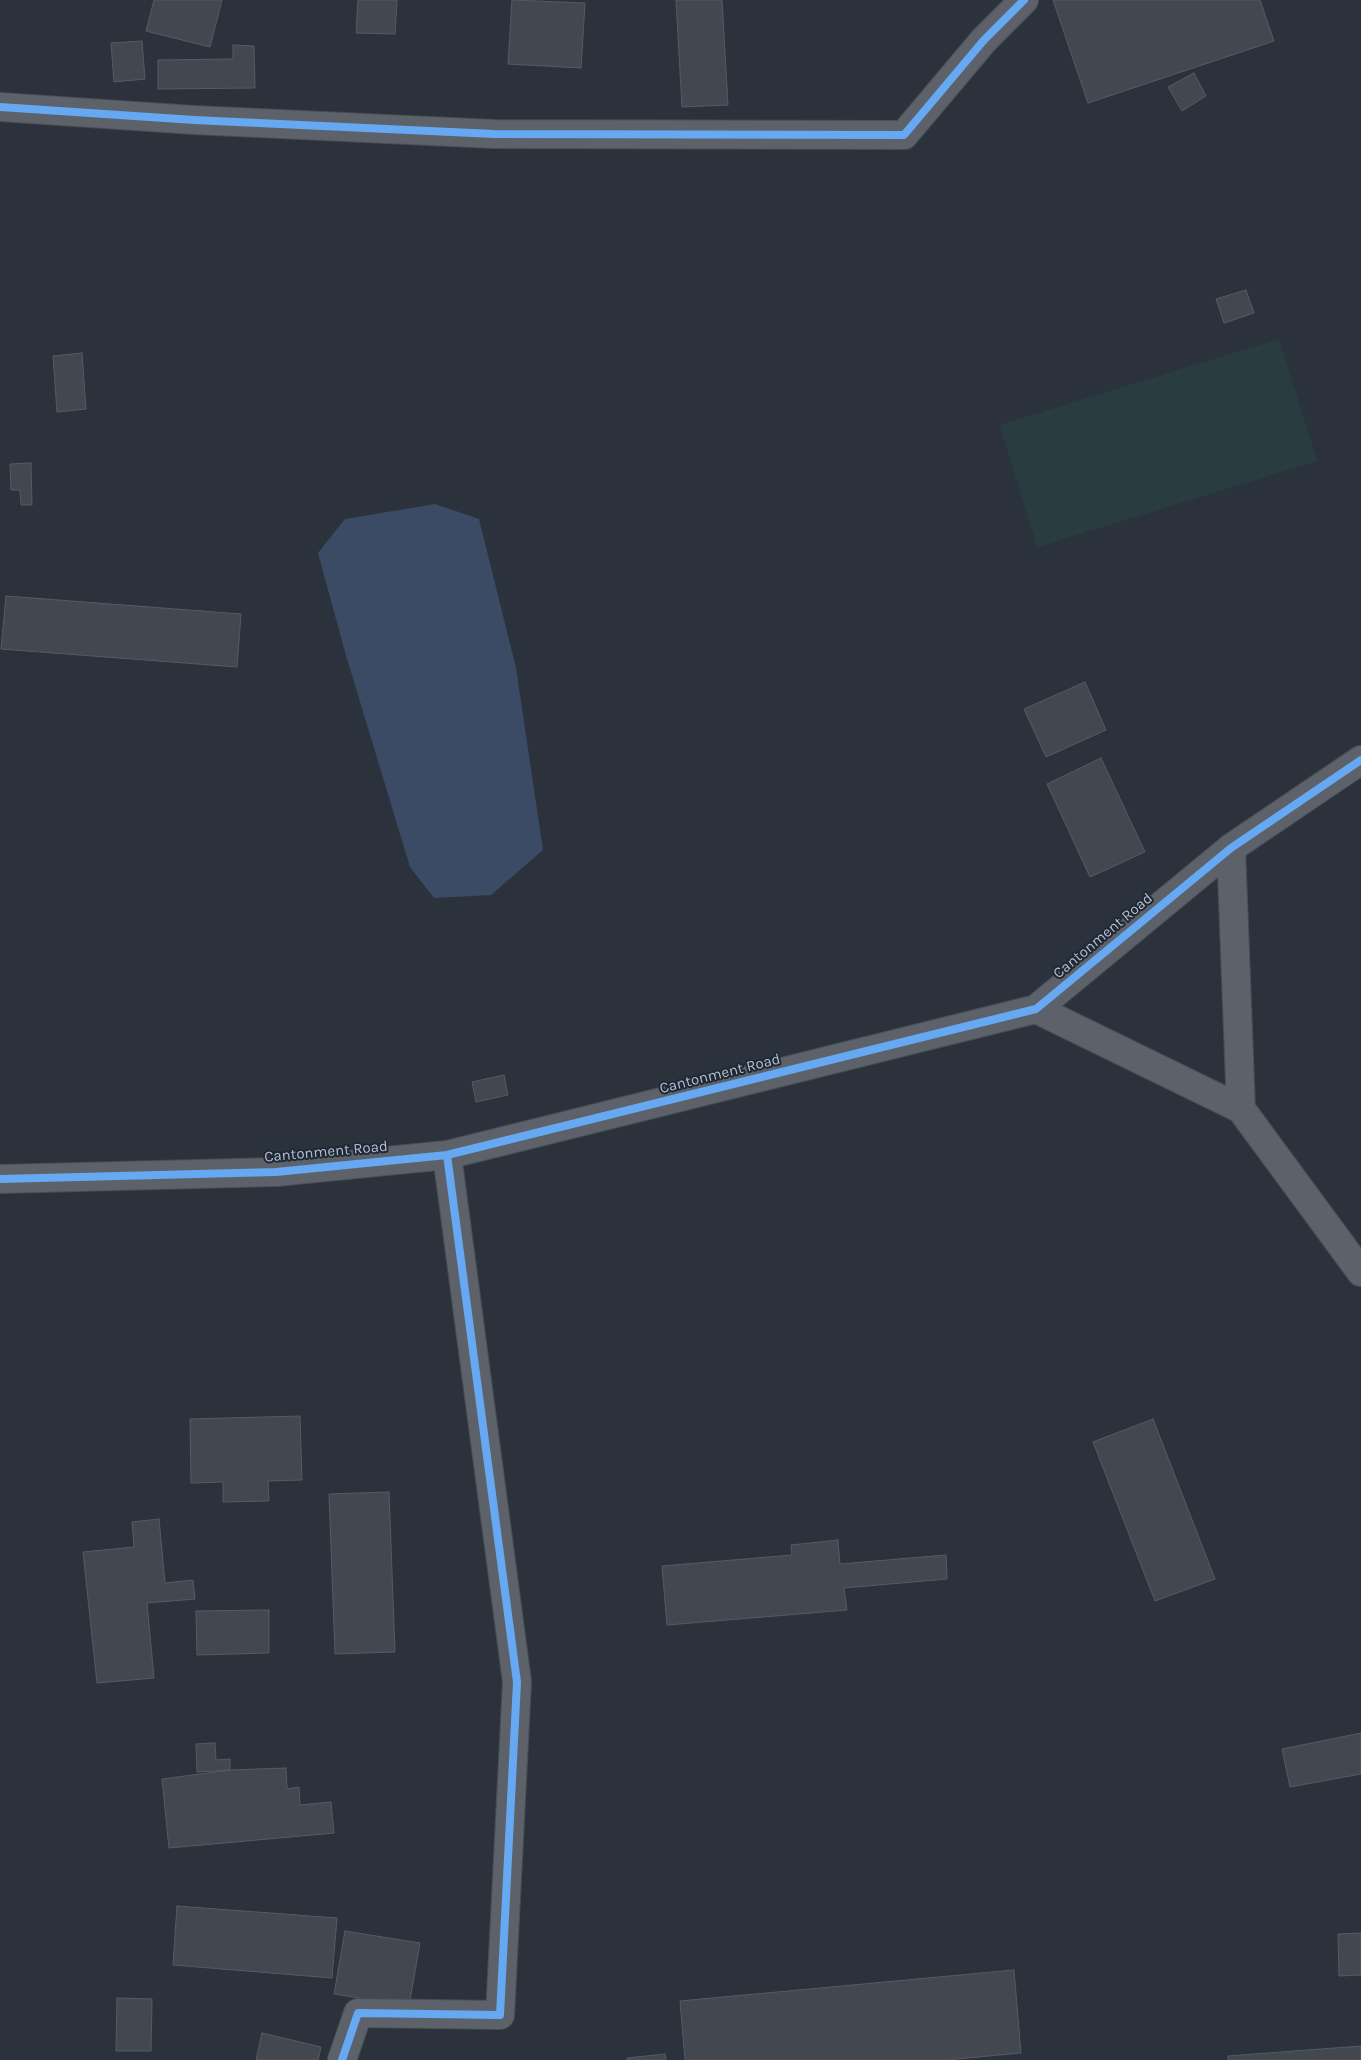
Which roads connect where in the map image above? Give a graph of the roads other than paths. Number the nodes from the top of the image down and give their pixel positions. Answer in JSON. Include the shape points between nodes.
{"nodes":[{"id":1,"x":1024,"y":0,"type":"edge"},
{"id":2,"x":0,"y":107,"type":"edge"},
{"id":3,"x":1361,"y":760,"type":"edge"},
{"id":4,"x":1231,"y":848,"type":"junction"},
{"id":5,"x":1036,"y":1009,"type":"junction"},
{"id":6,"x":1241,"y":1109,"type":"junction"},
{"id":7,"x":447,"y":1156,"type":"junction"},
{"id":8,"x":0,"y":1179,"type":"edge"},
{"id":9,"x":1361,"y":1272,"type":"edge"},
{"id":10,"x":342,"y":2060,"type":"edge"}],
"edges":[{"from":1,"to":2,"type":"street","via":[[984,40],[904,135],[494,134]]},
{"from":3,"to":4,"type":"street","name":"Cantonment Road"},
{"from":4,"to":5,"type":"street","name":"Cantonment Road"},
{"from":4,"to":6,"type":"street"},
{"from":5,"to":6,"type":"street"},
{"from":5,"to":7,"type":"street","name":"Cantonment Road"},
{"from":6,"to":9,"type":"street"},
{"from":7,"to":8,"type":"street","name":"Cantonment Road","via":[[276,1172]]},
{"from":7,"to":10,"type":"street","via":[[517,1682],[500,2015],[358,2013]]}]}
